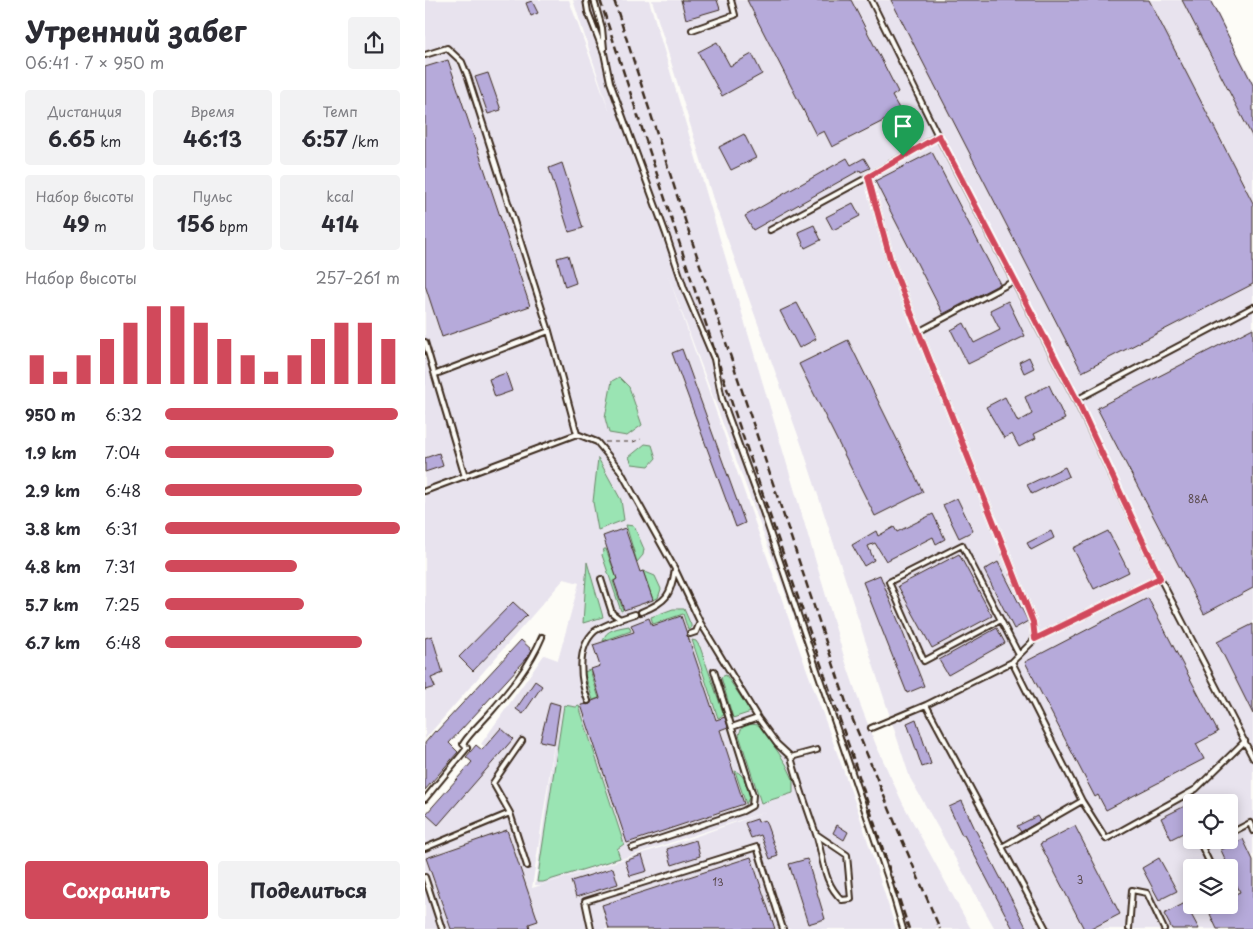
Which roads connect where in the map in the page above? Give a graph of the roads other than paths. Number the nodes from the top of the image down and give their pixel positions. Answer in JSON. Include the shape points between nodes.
{"nodes":[{"id":1,"x":586,"y":0,"type":"edge"},
{"id":2,"x":594,"y":0,"type":"edge"},
{"id":3,"x":731,"y":0,"type":"edge"},
{"id":4,"x":871,"y":0,"type":"edge"},
{"id":5,"x":692,"y":30,"type":"dead end"},
{"id":6,"x":604,"y":53,"type":"junction"},
{"id":7,"x":425,"y":55,"type":"edge"},
{"id":8,"x":939,"y":136,"type":"junction"},
{"id":9,"x":868,"y":177,"type":"junction"},
{"id":10,"x":770,"y":230,"type":"dead end"},
{"id":11,"x":1015,"y":281,"type":"junction"},
{"id":12,"x":1253,"y":307,"type":"edge"},
{"id":13,"x":549,"y":331,"type":"junction"},
{"id":14,"x":918,"y":332,"type":"junction"},
{"id":15,"x":425,"y":342,"type":"edge"},
{"id":16,"x":436,"y":374,"type":"junction"},
{"id":17,"x":1077,"y":400,"type":"junction"},
{"id":18,"x":577,"y":434,"type":"junction"},
{"id":19,"x":465,"y":477,"type":"junction"},
{"id":20,"x":425,"y":491,"type":"edge"},
{"id":21,"x":675,"y":569,"type":"junction"},
{"id":22,"x":1160,"y":578,"type":"junction"},
{"id":23,"x":601,"y":580,"type":"dead end"},
{"id":24,"x":641,"y":612,"type":"dead end"},
{"id":25,"x":635,"y":614,"type":"dead end"},
{"id":26,"x":620,"y":619,"type":"junction"},
{"id":27,"x":1001,"y":620,"type":"junction"},
{"id":28,"x":700,"y":622,"type":"junction"},
{"id":29,"x":690,"y":634,"type":"dead end"},
{"id":30,"x":543,"y":637,"type":"dead end"},
{"id":31,"x":1035,"y":639,"type":"junction"},
{"id":32,"x":1019,"y":655,"type":"junction"},
{"id":33,"x":1012,"y":662,"type":"junction"},
{"id":34,"x":714,"y":671,"type":"dead end"},
{"id":35,"x":588,"y":701,"type":"dead end"},
{"id":36,"x":926,"y":705,"type":"junction"},
{"id":37,"x":758,"y":718,"type":"junction"},
{"id":38,"x":732,"y":726,"type":"junction"},
{"id":39,"x":871,"y":728,"type":"dead end"},
{"id":40,"x":522,"y":740,"type":"dead end"},
{"id":41,"x":1245,"y":741,"type":"junction"},
{"id":42,"x":817,"y":750,"type":"dead end"},
{"id":43,"x":791,"y":757,"type":"junction"},
{"id":44,"x":1253,"y":758,"type":"edge"},
{"id":45,"x":425,"y":799,"type":"edge"},
{"id":46,"x":1082,"y":801,"type":"junction"},
{"id":47,"x":510,"y":813,"type":"junction"},
{"id":48,"x":1238,"y":829,"type":"edge"},
{"id":49,"x":1253,"y":831,"type":"edge"},
{"id":50,"x":816,"y":834,"type":"junction"},
{"id":51,"x":1003,"y":847,"type":"junction"},
{"id":52,"x":425,"y":848,"type":"edge"},
{"id":53,"x":631,"y":848,"type":"dead end"},
{"id":54,"x":527,"y":866,"type":"dead end"},
{"id":55,"x":425,"y":877,"type":"edge"},
{"id":56,"x":442,"y":929,"type":"edge"},
{"id":57,"x":591,"y":929,"type":"edge"},
{"id":58,"x":783,"y":929,"type":"edge"},
{"id":59,"x":903,"y":929,"type":"edge"},
{"id":60,"x":1047,"y":929,"type":"edge"},
{"id":61,"x":1129,"y":929,"type":"edge"},
{"id":62,"x":1163,"y":929,"type":"edge"}],
"edges":[{"from":1,"to":6,"type":"lane"},
{"from":2,"to":6,"type":"lane","via":[[602,28]]},
{"from":3,"to":5,"type":"lane","via":[[735,15]]},
{"from":4,"to":8,"type":"lane"},
{"from":6,"to":59,"type":"lane","via":[[610,82],[713,359],[722,399]]},
{"from":7,"to":13,"type":"lane","via":[[447,48],[462,62]]},
{"from":8,"to":9,"type":"lane"},
{"from":8,"to":11,"type":"lane"},
{"from":9,"to":10,"type":"lane"},
{"from":9,"to":14,"type":"lane","via":[[891,262]]},
{"from":11,"to":14,"type":"lane"},
{"from":11,"to":17,"type":"lane"},
{"from":12,"to":17,"type":"lane"},
{"from":13,"to":16,"type":"lane"},
{"from":13,"to":18,"type":"lane"},
{"from":14,"to":31,"type":"lane","via":[[1033,622]]},
{"from":15,"to":16,"type":"lane"},
{"from":16,"to":19,"type":"lane"},
{"from":17,"to":22,"type":"lane"},
{"from":18,"to":19,"type":"lane"},
{"from":18,"to":21,"type":"lane","via":[[597,442],[620,470]]},
{"from":19,"to":20,"type":"lane"},
{"from":21,"to":24,"type":"lane","via":[[672,589],[659,605]]},
{"from":21,"to":28,"type":"lane"},
{"from":22,"to":31,"type":"lane"},
{"from":22,"to":41,"type":"lane"},
{"from":23,"to":26,"type":"lane","via":[[612,613]]},
{"from":25,"to":26,"type":"lane"},
{"from":26,"to":35,"type":"lane","via":[[597,629],[583,651],[582,684]]},
{"from":27,"to":27,"type":"lane","via":[[961,545],[889,582],[924,661]]},
{"from":27,"to":32,"type":"lane"},
{"from":28,"to":29,"type":"lane","via":[[696,632]]},
{"from":28,"to":37,"type":"lane"},
{"from":30,"to":45,"type":"lane","via":[[525,669],[467,737],[463,744],[467,748]]},
{"from":31,"to":32,"type":"lane"},
{"from":32,"to":33,"type":"lane"},
{"from":33,"to":36,"type":"lane"},
{"from":33,"to":46,"type":"lane"},
{"from":34,"to":38,"type":"lane"},
{"from":36,"to":39,"type":"lane"},
{"from":36,"to":51,"type":"lane"},
{"from":37,"to":38,"type":"lane"},
{"from":37,"to":43,"type":"lane"},
{"from":38,"to":53,"type":"lane","via":[[753,795],[752,806]]},
{"from":40,"to":47,"type":"lane","via":[[493,783]]},
{"from":41,"to":44,"type":"lane"},
{"from":41,"to":46,"type":"lane","via":[[1196,789],[1106,839]]},
{"from":42,"to":43,"type":"lane"},
{"from":43,"to":50,"type":"lane"},
{"from":46,"to":51,"type":"lane"},
{"from":47,"to":52,"type":"lane"},
{"from":47,"to":54,"type":"lane"},
{"from":48,"to":49,"type":"lane","via":[[1250,823]]},
{"from":50,"to":50,"type":"lane","via":[[833,891],[842,900],[851,899],[847,855]]},
{"from":51,"to":60,"type":"lane"},
{"from":55,"to":56,"type":"lane"},
{"from":57,"to":58,"type":"lane","via":[[585,901],[757,847]]},
{"from":61,"to":62,"type":"lane","via":[[1132,890],[1147,892]]}]}
